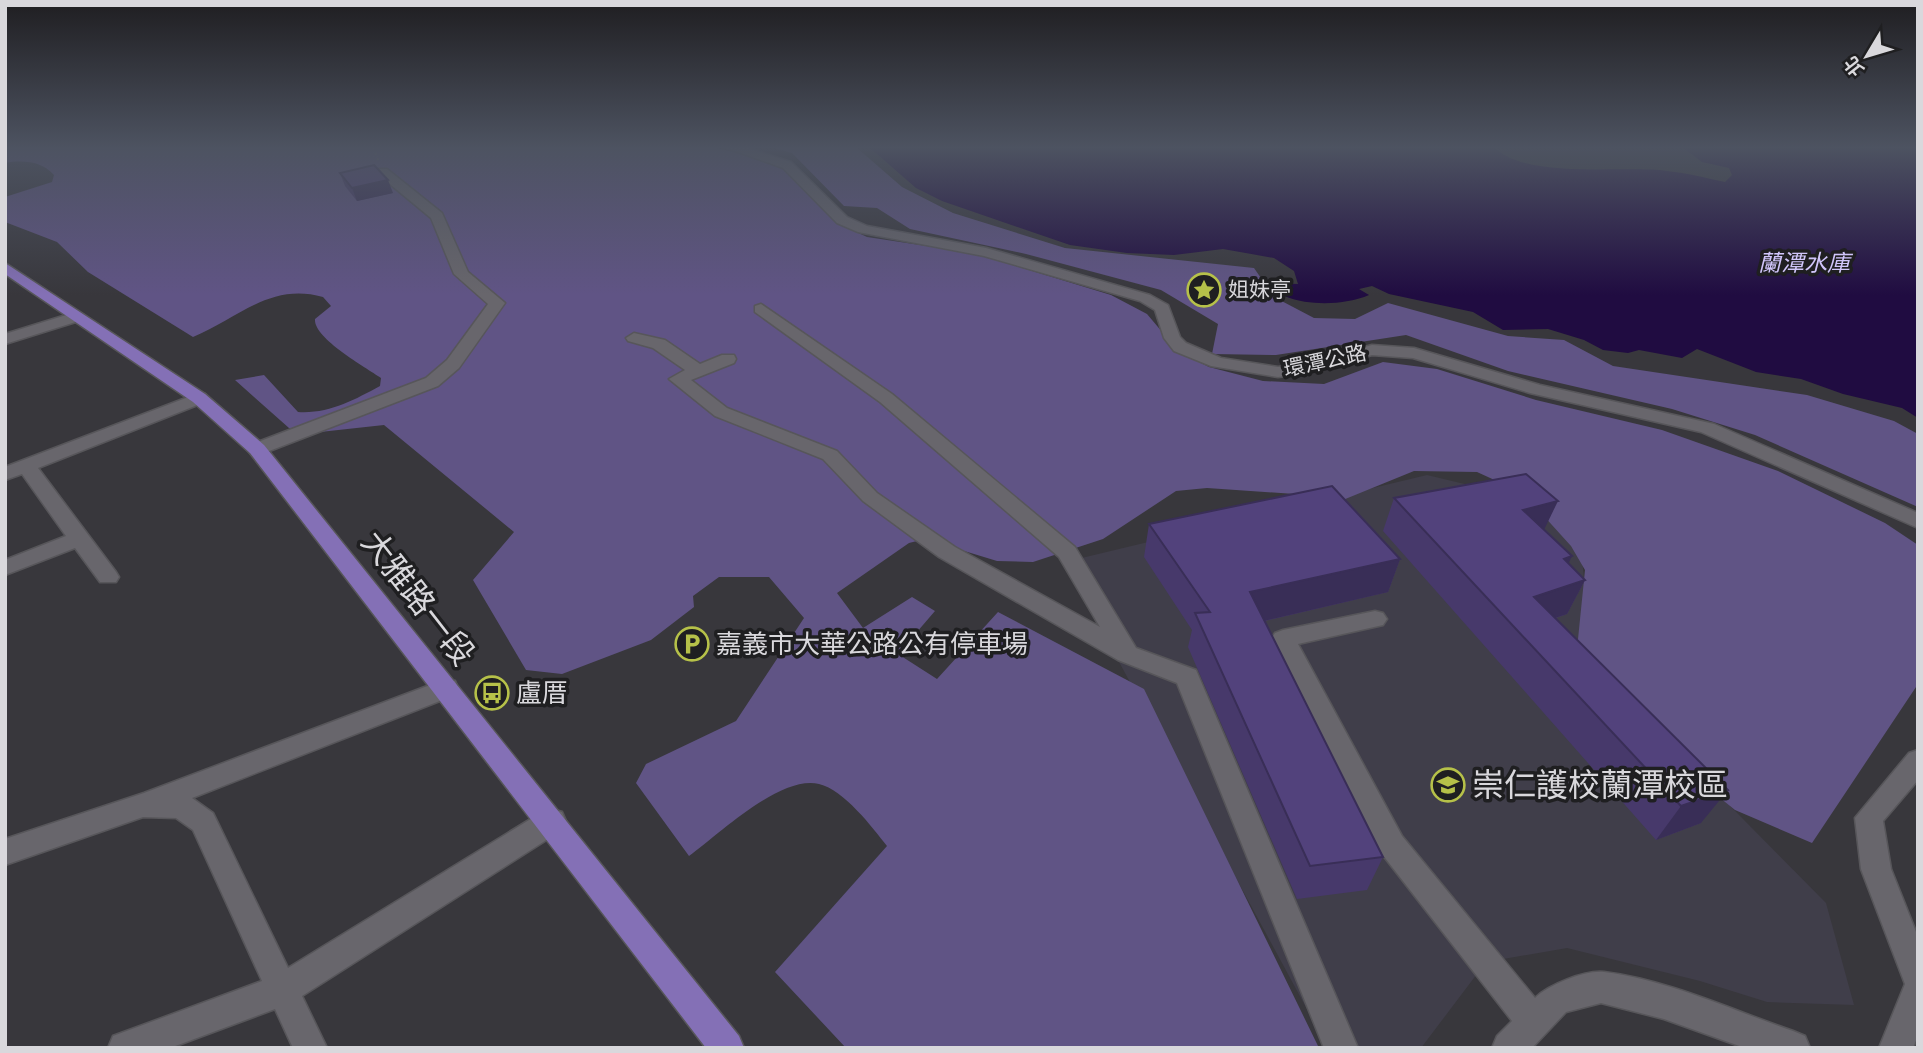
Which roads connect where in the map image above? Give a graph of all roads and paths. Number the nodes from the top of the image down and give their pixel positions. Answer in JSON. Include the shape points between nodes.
{"nodes":[{"id":1,"x":413,"y":196,"type":"edge"},
{"id":2,"x":818,"y":196,"type":"edge"},
{"id":3,"x":5,"y":267,"type":"edge"},
{"id":4,"x":761,"y":309,"type":"dead end"},
{"id":5,"x":76,"y":317,"type":"junction"},
{"id":6,"x":634,"y":338,"type":"dead end"},
{"id":7,"x":5,"y":339,"type":"edge"},
{"id":8,"x":728,"y":359,"type":"dead end"},
{"id":9,"x":698,"y":371,"type":"junction"},
{"id":10,"x":199,"y":398,"type":"junction"},
{"id":11,"x":257,"y":449,"type":"junction"},
{"id":12,"x":26,"y":466,"type":"junction"},
{"id":13,"x":5,"y":474,"type":"edge"},
{"id":14,"x":1918,"y":521,"type":"edge"},
{"id":15,"x":80,"y":538,"type":"junction"},
{"id":16,"x":5,"y":568,"type":"edge"},
{"id":17,"x":108,"y":577,"type":"dead end"},
{"id":18,"x":1375,"y":619,"type":"dead end"},
{"id":19,"x":1127,"y":654,"type":"junction"},
{"id":20,"x":446,"y":688,"type":"junction"},
{"id":21,"x":1918,"y":761,"type":"edge"},
{"id":22,"x":143,"y":805,"type":"junction"},
{"id":23,"x":552,"y":821,"type":"junction"},
{"id":24,"x":5,"y":852,"type":"edge"},
{"id":25,"x":1918,"y":978,"type":"edge"},
{"id":26,"x":282,"y":990,"type":"junction"},
{"id":27,"x":1918,"y":991,"type":"edge"},
{"id":28,"x":1534,"y":1022,"type":"junction"},
{"id":29,"x":125,"y":1048,"type":"edge"},
{"id":30,"x":310,"y":1048,"type":"edge"},
{"id":31,"x":727,"y":1048,"type":"edge"},
{"id":32,"x":1341,"y":1048,"type":"edge"},
{"id":33,"x":1509,"y":1048,"type":"edge"},
{"id":34,"x":1793,"y":1048,"type":"edge"},
{"id":35,"x":1896,"y":1048,"type":"edge"}],
"edges":[{"from":1,"to":11,"type":"street","via":[[437,216],[461,274],[497,303],[453,364],[432,382]]},
{"from":2,"to":14,"type":"street","name":"環潭公路","via":[[842,220],[863,229],[986,252],[1144,299],[1162,308],[1180,347],[1217,362],[1278,372],[1372,349],[1414,354],[1536,389],[1707,428]]},
{"from":3,"to":5,"type":"main road","name":"大雅路一段"},
{"from":4,"to":19,"type":"street","via":[[886,398],[1067,552]]},
{"from":5,"to":7,"type":"street"},
{"from":5,"to":10,"type":"main road","name":"大雅路一段"},
{"from":6,"to":9,"type":"street","via":[[659,344]]},
{"from":8,"to":9,"type":"street"},
{"from":9,"to":19,"type":"street","via":[[678,379],[721,412],[830,456],[870,497],[947,552]]},
{"from":10,"to":11,"type":"main road","name":"大雅路一段"},
{"from":10,"to":12,"type":"street"},
{"from":11,"to":20,"type":"main road","name":"大雅路一段"},
{"from":12,"to":13,"type":"street"},
{"from":12,"to":15,"type":"street"},
{"from":15,"to":16,"type":"street"},
{"from":15,"to":17,"type":"street"},
{"from":18,"to":28,"type":"street","via":[[1283,639],[1392,845]]},
{"from":19,"to":32,"type":"street","via":[[1187,677]]},
{"from":20,"to":22,"type":"street"},
{"from":20,"to":23,"type":"main road","name":"大雅路一段"},
{"from":21,"to":25,"type":"street","via":[[1869,818],[1876,869]]},
{"from":22,"to":24,"type":"street"},
{"from":22,"to":26,"type":"street","via":[[182,806],[203,822]]},
{"from":23,"to":26,"type":"street"},
{"from":23,"to":31,"type":"main road","name":"大雅路一段"},
{"from":26,"to":29,"type":"street"},
{"from":26,"to":30,"type":"street"},
{"from":27,"to":35,"type":"street"},
{"from":28,"to":33,"type":"street"},
{"from":28,"to":34,"type":"street","via":[[1557,999],[1601,987],[1664,1003]]}]}
